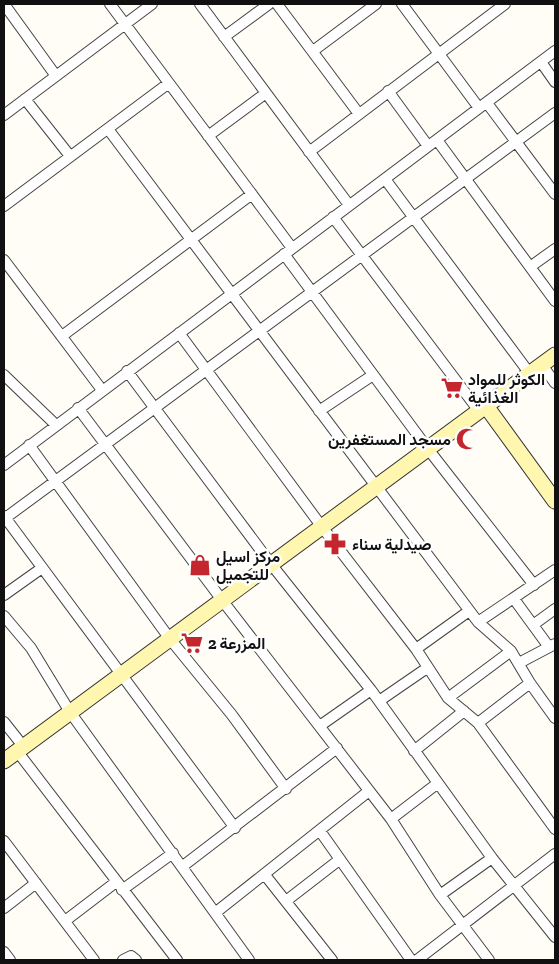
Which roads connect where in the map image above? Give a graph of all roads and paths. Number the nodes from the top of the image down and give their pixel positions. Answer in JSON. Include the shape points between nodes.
{"nodes":[{"id":1,"x":110,"y":4,"type":"edge"},
{"id":2,"x":152,"y":4,"type":"edge"},
{"id":3,"x":200,"y":4,"type":"edge"},
{"id":4,"x":269,"y":4,"type":"edge"},
{"id":5,"x":277,"y":4,"type":"edge"},
{"id":6,"x":376,"y":4,"type":"edge"},
{"id":7,"x":402,"y":4,"type":"edge"},
{"id":8,"x":505,"y":4,"type":"edge"},
{"id":9,"x":5,"y":7,"type":"edge"},
{"id":10,"x":125,"y":24,"type":"junction"},
{"id":11,"x":224,"y":37,"type":"junction"},
{"id":12,"x":313,"y":51,"type":"junction"},
{"id":13,"x":555,"y":51,"type":"edge"},
{"id":14,"x":438,"y":53,"type":"junction"},
{"id":15,"x":540,"y":62,"type":"junction"},
{"id":16,"x":56,"y":76,"type":"junction"},
{"id":17,"x":555,"y":82,"type":"edge"},
{"id":18,"x":169,"y":83,"type":"junction"},
{"id":19,"x":388,"y":91,"type":"junction"},
{"id":20,"x":266,"y":93,"type":"junction"},
{"id":21,"x":25,"y":99,"type":"junction"},
{"id":22,"x":483,"y":105,"type":"junction"},
{"id":23,"x":555,"y":112,"type":"edge"},
{"id":24,"x":359,"y":114,"type":"junction"},
{"id":25,"x":4,"y":115,"type":"edge"},
{"id":26,"x":108,"y":129,"type":"junction"},
{"id":27,"x":208,"y":136,"type":"junction"},
{"id":28,"x":516,"y":142,"type":"junction"},
{"id":29,"x":432,"y":143,"type":"junction"},
{"id":30,"x":310,"y":152,"type":"junction"},
{"id":31,"x":70,"y":156,"type":"junction"},
{"id":32,"x":384,"y":179,"type":"junction"},
{"id":33,"x":465,"y":179,"type":"junction"},
{"id":34,"x":252,"y":194,"type":"junction"},
{"id":35,"x":555,"y":194,"type":"edge"},
{"id":36,"x":349,"y":205,"type":"junction"},
{"id":37,"x":4,"y":206,"type":"edge"},
{"id":38,"x":333,"y":217,"type":"junction"},
{"id":39,"x":413,"y":217,"type":"junction"},
{"id":40,"x":191,"y":238,"type":"junction"},
{"id":41,"x":555,"y":249,"type":"edge"},
{"id":42,"x":288,"y":251,"type":"junction"},
{"id":43,"x":362,"y":254,"type":"junction"},
{"id":44,"x":4,"y":260,"type":"edge"},
{"id":45,"x":530,"y":267,"type":"junction"},
{"id":46,"x":311,"y":292,"type":"junction"},
{"id":47,"x":232,"y":293,"type":"junction"},
{"id":48,"x":555,"y":301,"type":"edge"},
{"id":49,"x":259,"y":331,"type":"junction"},
{"id":50,"x":179,"y":333,"type":"junction"},
{"id":51,"x":62,"y":336,"type":"junction"},
{"id":52,"x":555,"y":355,"type":"edge"},
{"id":53,"x":542,"y":364,"type":"junction"},
{"id":54,"x":206,"y":370,"type":"junction"},
{"id":55,"x":127,"y":371,"type":"junction"},
{"id":56,"x":530,"y":374,"type":"junction"},
{"id":57,"x":4,"y":375,"type":"edge"},
{"id":58,"x":374,"y":375,"type":"junction"},
{"id":59,"x":555,"y":383,"type":"edge"},
{"id":60,"x":102,"y":390,"type":"junction"},
{"id":61,"x":78,"y":408,"type":"junction"},
{"id":62,"x":154,"y":408,"type":"junction"},
{"id":63,"x":482,"y":409,"type":"junction"},
{"id":64,"x":319,"y":411,"type":"junction"},
{"id":65,"x":56,"y":425,"type":"junction"},
{"id":66,"x":29,"y":445,"type":"junction"},
{"id":67,"x":106,"y":445,"type":"junction"},
{"id":68,"x":428,"y":449,"type":"junction"},
{"id":69,"x":4,"y":465,"type":"edge"},
{"id":70,"x":56,"y":482,"type":"junction"},
{"id":71,"x":376,"y":487,"type":"junction"},
{"id":72,"x":555,"y":500,"type":"edge"},
{"id":73,"x":4,"y":518,"type":"edge"},
{"id":74,"x":322,"y":527,"type":"junction"},
{"id":75,"x":271,"y":564,"type":"junction"},
{"id":76,"x":42,"y":568,"type":"junction"},
{"id":77,"x":555,"y":570,"type":"edge"},
{"id":78,"x":534,"y":585,"type":"junction"},
{"id":79,"x":4,"y":595,"type":"edge"},
{"id":80,"x":514,"y":599,"type":"junction"},
{"id":81,"x":222,"y":600,"type":"junction"},
{"id":82,"x":555,"y":609,"type":"edge"},
{"id":83,"x":469,"y":610,"type":"junction"},
{"id":84,"x":4,"y":616,"type":"edge"},
{"id":85,"x":478,"y":622,"type":"junction"},
{"id":86,"x":533,"y":625,"type":"junction"},
{"id":87,"x":170,"y":638,"type":"junction"},
{"id":88,"x":552,"y":645,"type":"edge"},
{"id":89,"x":416,"y":649,"type":"junction"},
{"id":90,"x":512,"y":651,"type":"junction"},
{"id":91,"x":519,"y":663,"type":"junction"},
{"id":92,"x":427,"y":668,"type":"junction"},
{"id":93,"x":120,"y":675,"type":"junction"},
{"id":94,"x":530,"y":683,"type":"junction"},
{"id":95,"x":371,"y":690,"type":"junction"},
{"id":96,"x":448,"y":698,"type":"junction"},
{"id":97,"x":379,"y":701,"type":"junction"},
{"id":98,"x":464,"y":710,"type":"junction"},
{"id":99,"x":70,"y":712,"type":"junction"},
{"id":100,"x":555,"y":718,"type":"edge"},
{"id":101,"x":4,"y":722,"type":"edge"},
{"id":102,"x":478,"y":722,"type":"junction"},
{"id":103,"x":321,"y":725,"type":"junction"},
{"id":104,"x":337,"y":748,"type":"junction"},
{"id":105,"x":20,"y":749,"type":"junction"},
{"id":106,"x":414,"y":751,"type":"junction"},
{"id":107,"x":4,"y":761,"type":"edge"},
{"id":108,"x":438,"y":783,"type":"junction"},
{"id":109,"x":286,"y":789,"type":"junction"},
{"id":110,"x":369,"y":791,"type":"junction"},
{"id":111,"x":391,"y":819,"type":"junction"},
{"id":112,"x":235,"y":828,"type":"junction"},
{"id":113,"x":555,"y":829,"type":"edge"},
{"id":114,"x":320,"y":831,"type":"junction"},
{"id":115,"x":4,"y":841,"type":"edge"},
{"id":116,"x":173,"y":853,"type":"junction"},
{"id":117,"x":555,"y":854,"type":"edge"},
{"id":118,"x":492,"y":858,"type":"junction"},
{"id":119,"x":339,"y":860,"type":"junction"},
{"id":120,"x":183,"y":866,"type":"junction"},
{"id":121,"x":265,"y":875,"type":"junction"},
{"id":122,"x":36,"y":883,"type":"junction"},
{"id":123,"x":119,"y":886,"type":"junction"},
{"id":124,"x":514,"y":886,"type":"junction"},
{"id":125,"x":440,"y":895,"type":"junction"},
{"id":126,"x":286,"y":901,"type":"junction"},
{"id":127,"x":4,"y":908,"type":"edge"},
{"id":128,"x":215,"y":913,"type":"junction"},
{"id":129,"x":65,"y":922,"type":"junction"},
{"id":130,"x":463,"y":926,"type":"junction"},
{"id":131,"x":555,"y":937,"type":"edge"},
{"id":132,"x":247,"y":957,"type":"edge"},
{"id":133,"x":94,"y":960,"type":"edge"},
{"id":134,"x":123,"y":960,"type":"edge"},
{"id":135,"x":136,"y":960,"type":"edge"},
{"id":136,"x":177,"y":960,"type":"edge"},
{"id":137,"x":235,"y":960,"type":"edge"},
{"id":138,"x":332,"y":960,"type":"edge"},
{"id":139,"x":411,"y":960,"type":"edge"},
{"id":140,"x":417,"y":960,"type":"edge"},
{"id":141,"x":489,"y":960,"type":"edge"}],
"edges":[{"from":1,"to":10,"type":"street"},
{"from":2,"to":10,"type":"street"},
{"from":3,"to":11,"type":"street"},
{"from":4,"to":11,"type":"street"},
{"from":5,"to":12,"type":"street"},
{"from":6,"to":12,"type":"street"},
{"from":7,"to":14,"type":"street"},
{"from":8,"to":14,"type":"street"},
{"from":9,"to":16,"type":"street"},
{"from":10,"to":16,"type":"street"},
{"from":10,"to":18,"type":"street"},
{"from":11,"to":20,"type":"street"},
{"from":12,"to":24,"type":"street"},
{"from":13,"to":15,"type":"street"},
{"from":14,"to":19,"type":"street"},
{"from":14,"to":22,"type":"street"},
{"from":15,"to":17,"type":"street"},
{"from":15,"to":22,"type":"street"},
{"from":16,"to":21,"type":"street"},
{"from":18,"to":26,"type":"street"},
{"from":18,"to":27,"type":"street"},
{"from":19,"to":24,"type":"street"},
{"from":19,"to":29,"type":"street"},
{"from":20,"to":27,"type":"street"},
{"from":20,"to":30,"type":"street"},
{"from":21,"to":25,"type":"street"},
{"from":21,"to":31,"type":"street"},
{"from":22,"to":28,"type":"street"},
{"from":22,"to":29,"type":"street"},
{"from":23,"to":28,"type":"street"},
{"from":24,"to":30,"type":"street"},
{"from":26,"to":31,"type":"street"},
{"from":26,"to":40,"type":"street"},
{"from":27,"to":34,"type":"street"},
{"from":28,"to":33,"type":"street"},
{"from":28,"to":35,"type":"street"},
{"from":29,"to":32,"type":"street"},
{"from":29,"to":33,"type":"street"},
{"from":30,"to":36,"type":"street"},
{"from":31,"to":37,"type":"street"},
{"from":32,"to":36,"type":"street"},
{"from":32,"to":39,"type":"street"},
{"from":33,"to":39,"type":"street"},
{"from":33,"to":45,"type":"street"},
{"from":34,"to":40,"type":"street"},
{"from":34,"to":42,"type":"street"},
{"from":36,"to":38,"type":"street"},
{"from":38,"to":42,"type":"street"},
{"from":38,"to":43,"type":"street"},
{"from":39,"to":43,"type":"street"},
{"from":39,"to":56,"type":"street"},
{"from":40,"to":47,"type":"street"},
{"from":40,"to":51,"type":"street"},
{"from":41,"to":45,"type":"street"},
{"from":42,"to":46,"type":"street"},
{"from":42,"to":47,"type":"street"},
{"from":43,"to":46,"type":"street"},
{"from":43,"to":63,"type":"street"},
{"from":44,"to":51,"type":"street"},
{"from":45,"to":48,"type":"street"},
{"from":46,"to":49,"type":"street"},
{"from":46,"to":58,"type":"street"},
{"from":47,"to":49,"type":"street"},
{"from":47,"to":50,"type":"street"},
{"from":49,"to":54,"type":"street"},
{"from":49,"to":64,"type":"street"},
{"from":50,"to":54,"type":"street"},
{"from":50,"to":55,"type":"street"},
{"from":51,"to":60,"type":"street"},
{"from":52,"to":53,"type":"street"},
{"from":53,"to":56,"type":"street"},
{"from":53,"to":59,"type":"street"},
{"from":54,"to":62,"type":"street"},
{"from":54,"to":74,"type":"street"},
{"from":55,"to":60,"type":"street"},
{"from":55,"to":62,"type":"street"},
{"from":56,"to":63,"type":"street"},
{"from":57,"to":65,"type":"street"},
{"from":58,"to":64,"type":"street"},
{"from":58,"to":68,"type":"street"},
{"from":60,"to":61,"type":"street"},
{"from":61,"to":65,"type":"street"},
{"from":61,"to":67,"type":"street"},
{"from":62,"to":67,"type":"street"},
{"from":62,"to":75,"type":"street"},
{"from":63,"to":68,"type":"street"},
{"from":63,"to":72,"type":"street"},
{"from":64,"to":71,"type":"street"},
{"from":65,"to":66,"type":"street"},
{"from":66,"to":69,"type":"street"},
{"from":66,"to":70,"type":"street"},
{"from":67,"to":70,"type":"street"},
{"from":67,"to":81,"type":"street"},
{"from":68,"to":71,"type":"street"},
{"from":68,"to":78,"type":"street"},
{"from":70,"to":73,"type":"street"},
{"from":70,"to":87,"type":"street"},
{"from":71,"to":74,"type":"street"},
{"from":71,"to":83,"type":"street"},
{"from":73,"to":76,"type":"street"},
{"from":74,"to":75,"type":"street"},
{"from":74,"to":89,"type":"street"},
{"from":75,"to":81,"type":"street"},
{"from":75,"to":95,"type":"street"},
{"from":76,"to":79,"type":"street"},
{"from":76,"to":93,"type":"street"},
{"from":77,"to":78,"type":"street"},
{"from":78,"to":80,"type":"street"},
{"from":80,"to":85,"type":"street"},
{"from":80,"to":86,"type":"street"},
{"from":81,"to":87,"type":"street"},
{"from":81,"to":103,"type":"street"},
{"from":82,"to":86,"type":"street"},
{"from":83,"to":85,"type":"street"},
{"from":83,"to":89,"type":"street"},
{"from":84,"to":99,"type":"street","via":[[31,648]]},
{"from":85,"to":90,"type":"street"},
{"from":86,"to":88,"type":"street"},
{"from":87,"to":93,"type":"street"},
{"from":87,"to":109,"type":"street"},
{"from":88,"to":91,"type":"street"},
{"from":89,"to":92,"type":"street"},
{"from":90,"to":91,"type":"street"},
{"from":90,"to":96,"type":"street"},
{"from":91,"to":94,"type":"street"},
{"from":92,"to":96,"type":"street"},
{"from":92,"to":97,"type":"street"},
{"from":93,"to":99,"type":"street"},
{"from":93,"to":112,"type":"street"},
{"from":94,"to":100,"type":"street"},
{"from":94,"to":102,"type":"street"},
{"from":95,"to":97,"type":"street"},
{"from":95,"to":103,"type":"street"},
{"from":96,"to":98,"type":"street"},
{"from":97,"to":106,"type":"street"},
{"from":98,"to":102,"type":"street"},
{"from":98,"to":106,"type":"street"},
{"from":99,"to":105,"type":"street"},
{"from":99,"to":116,"type":"street"},
{"from":101,"to":105,"type":"street"},
{"from":102,"to":113,"type":"street"},
{"from":103,"to":104,"type":"street"},
{"from":104,"to":109,"type":"street"},
{"from":104,"to":110,"type":"street"},
{"from":105,"to":107,"type":"street"},
{"from":105,"to":123,"type":"street"},
{"from":106,"to":108,"type":"street"},
{"from":108,"to":111,"type":"street"},
{"from":108,"to":118,"type":"street"},
{"from":109,"to":112,"type":"street"},
{"from":110,"to":111,"type":"street"},
{"from":110,"to":114,"type":"street"},
{"from":111,"to":125,"type":"street"},
{"from":112,"to":120,"type":"street"},
{"from":114,"to":119,"type":"street"},
{"from":114,"to":121,"type":"street","via":[[293,849]]},
{"from":115,"to":122,"type":"street"},
{"from":116,"to":120,"type":"street"},
{"from":116,"to":123,"type":"street"},
{"from":117,"to":124,"type":"street"},
{"from":118,"to":124,"type":"street"},
{"from":118,"to":125,"type":"street"},
{"from":119,"to":126,"type":"street"},
{"from":119,"to":139,"type":"street"},
{"from":120,"to":128,"type":"street"},
{"from":121,"to":126,"type":"street"},
{"from":121,"to":128,"type":"street"},
{"from":122,"to":127,"type":"street"},
{"from":122,"to":129,"type":"street"},
{"from":123,"to":129,"type":"street"},
{"from":123,"to":136,"type":"street"},
{"from":124,"to":130,"type":"street"},
{"from":124,"to":131,"type":"street"},
{"from":125,"to":130,"type":"street"},
{"from":126,"to":138,"type":"street"},
{"from":128,"to":132,"type":"street"},
{"from":129,"to":133,"type":"street"},
{"from":130,"to":140,"type":"street"},
{"from":130,"to":141,"type":"street"},
{"from":132,"to":137,"type":"street"},
{"from":134,"to":135,"type":"street","via":[[131,956]]}]}
